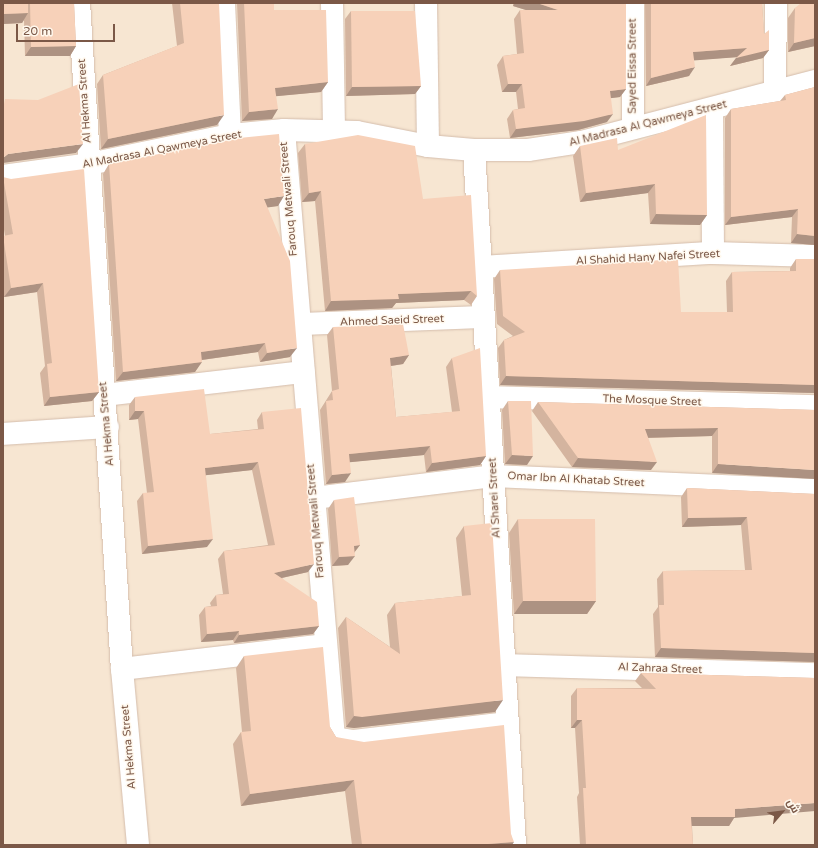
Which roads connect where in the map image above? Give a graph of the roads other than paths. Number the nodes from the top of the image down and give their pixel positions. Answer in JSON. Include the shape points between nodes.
{"nodes":[{"id":1,"x":79,"y":3,"type":"edge"},
{"id":2,"x":224,"y":3,"type":"edge"},
{"id":3,"x":332,"y":3,"type":"edge"},
{"id":4,"x":426,"y":3,"type":"edge"},
{"id":5,"x":633,"y":3,"type":"edge"},
{"id":6,"x":776,"y":3,"type":"edge"},
{"id":7,"x":815,"y":81,"type":"edge"},
{"id":8,"x":776,"y":92,"type":"junction"},
{"id":9,"x":712,"y":109,"type":"junction"},
{"id":10,"x":633,"y":128,"type":"junction"},
{"id":11,"x":284,"y":130,"type":"junction"},
{"id":12,"x":334,"y":131,"type":"junction"},
{"id":13,"x":230,"y":135,"type":"junction"},
{"id":14,"x":428,"y":146,"type":"junction"},
{"id":15,"x":474,"y":150,"type":"junction"},
{"id":16,"x":89,"y":164,"type":"junction"},
{"id":17,"x":3,"y":176,"type":"edge"},
{"id":18,"x":713,"y":253,"type":"junction"},
{"id":19,"x":815,"y":256,"type":"edge"},
{"id":20,"x":481,"y":267,"type":"junction"},
{"id":21,"x":483,"y":317,"type":"junction"},
{"id":22,"x":300,"y":324,"type":"junction"},
{"id":23,"x":304,"y":372,"type":"junction"},
{"id":24,"x":104,"y":395,"type":"junction"},
{"id":25,"x":488,"y":396,"type":"junction"},
{"id":26,"x":815,"y":406,"type":"edge"},
{"id":27,"x":108,"y":428,"type":"junction"},
{"id":28,"x":3,"y":434,"type":"edge"},
{"id":29,"x":493,"y":476,"type":"junction"},
{"id":30,"x":815,"y":490,"type":"edge"},
{"id":31,"x":314,"y":498,"type":"junction"},
{"id":32,"x":326,"y":644,"type":"junction"},
{"id":33,"x":505,"y":665,"type":"junction"},
{"id":34,"x":122,"y":669,"type":"junction"},
{"id":35,"x":815,"y":674,"type":"edge"},
{"id":36,"x":508,"y":723,"type":"junction"},
{"id":37,"x":138,"y":845,"type":"edge"},
{"id":38,"x":515,"y":845,"type":"edge"}],
"edges":[{"from":1,"to":16,"type":"street","name":"Al Hekma Street"},
{"from":2,"to":13,"type":"street"},
{"from":3,"to":12,"type":"street"},
{"from":4,"to":14,"type":"street"},
{"from":5,"to":10,"type":"street","name":"Sayed Eissa Street"},
{"from":6,"to":8,"type":"street"},
{"from":7,"to":8,"type":"street","name":"Al Madrasa Al Qawmeya Street"},
{"from":8,"to":9,"type":"street","name":"Al Madrasa Al Qawmeya Street"},
{"from":9,"to":10,"type":"street","name":"Al Madrasa Al Qawmeya Street"},
{"from":9,"to":18,"type":"street"},
{"from":10,"to":15,"type":"street","name":"Al Madrasa Al Qawmeya Street","via":[[581,142],[528,150]]},
{"from":11,"to":12,"type":"street","name":"Al Madrasa Al Qawmeya Street"},
{"from":11,"to":13,"type":"street","name":"Al Madrasa Al Qawmeya Street"},
{"from":11,"to":22,"type":"street","name":"Farouq Metwali Street"},
{"from":12,"to":14,"type":"street","name":"Al Madrasa Al Qawmeya Street","via":[[357,132]]},
{"from":13,"to":16,"type":"street","name":"Al Madrasa Al Qawmeya Street"},
{"from":14,"to":15,"type":"street","name":"Al Madrasa Al Qawmeya Street"},
{"from":15,"to":20,"type":"street","name":"Al Sharei Street"},
{"from":16,"to":17,"type":"street","name":"Al Madrasa Al Qawmeya Street"},
{"from":16,"to":24,"type":"street","name":"Al Hekma Street"},
{"from":18,"to":19,"type":"street","name":"Al Shahid Hany Nafei Street"},
{"from":18,"to":20,"type":"street","name":"Al Shahid Hany Nafei Street"},
{"from":20,"to":21,"type":"street","name":"Al Sharei Street"},
{"from":21,"to":22,"type":"street","name":"Ahmed Saeid Street"},
{"from":21,"to":25,"type":"street","name":"Al Sharei Street"},
{"from":22,"to":23,"type":"street","name":"Farouq Metwali Street"},
{"from":23,"to":24,"type":"street"},
{"from":23,"to":31,"type":"street","name":"Farouq Metwali Street"},
{"from":24,"to":27,"type":"street","name":"Al Hekma Street"},
{"from":25,"to":26,"type":"street","name":"The Mosque Street"},
{"from":25,"to":29,"type":"street","name":"Al Sharei Street"},
{"from":27,"to":28,"type":"street"},
{"from":27,"to":34,"type":"street","name":"Al Hekma Street"},
{"from":29,"to":30,"type":"street","name":"Omar Ibn Al Khatab Street"},
{"from":29,"to":31,"type":"street","name":"Omar Ibn Al Khatab Street"},
{"from":29,"to":33,"type":"street","name":"Al Sharei Street"},
{"from":31,"to":32,"type":"street","name":"Farouq Metwali Street"},
{"from":32,"to":34,"type":"street"},
{"from":32,"to":36,"type":"street","name":"Farouq Metwali Street","via":[[334,738],[354,741]]},
{"from":33,"to":35,"type":"street","name":"Al Zahraa Street"},
{"from":33,"to":36,"type":"street","name":"Al Sharei Street"},
{"from":34,"to":37,"type":"street","name":"Al Hekma Street"},
{"from":36,"to":38,"type":"street","name":"Al Sharei Street"}]}
